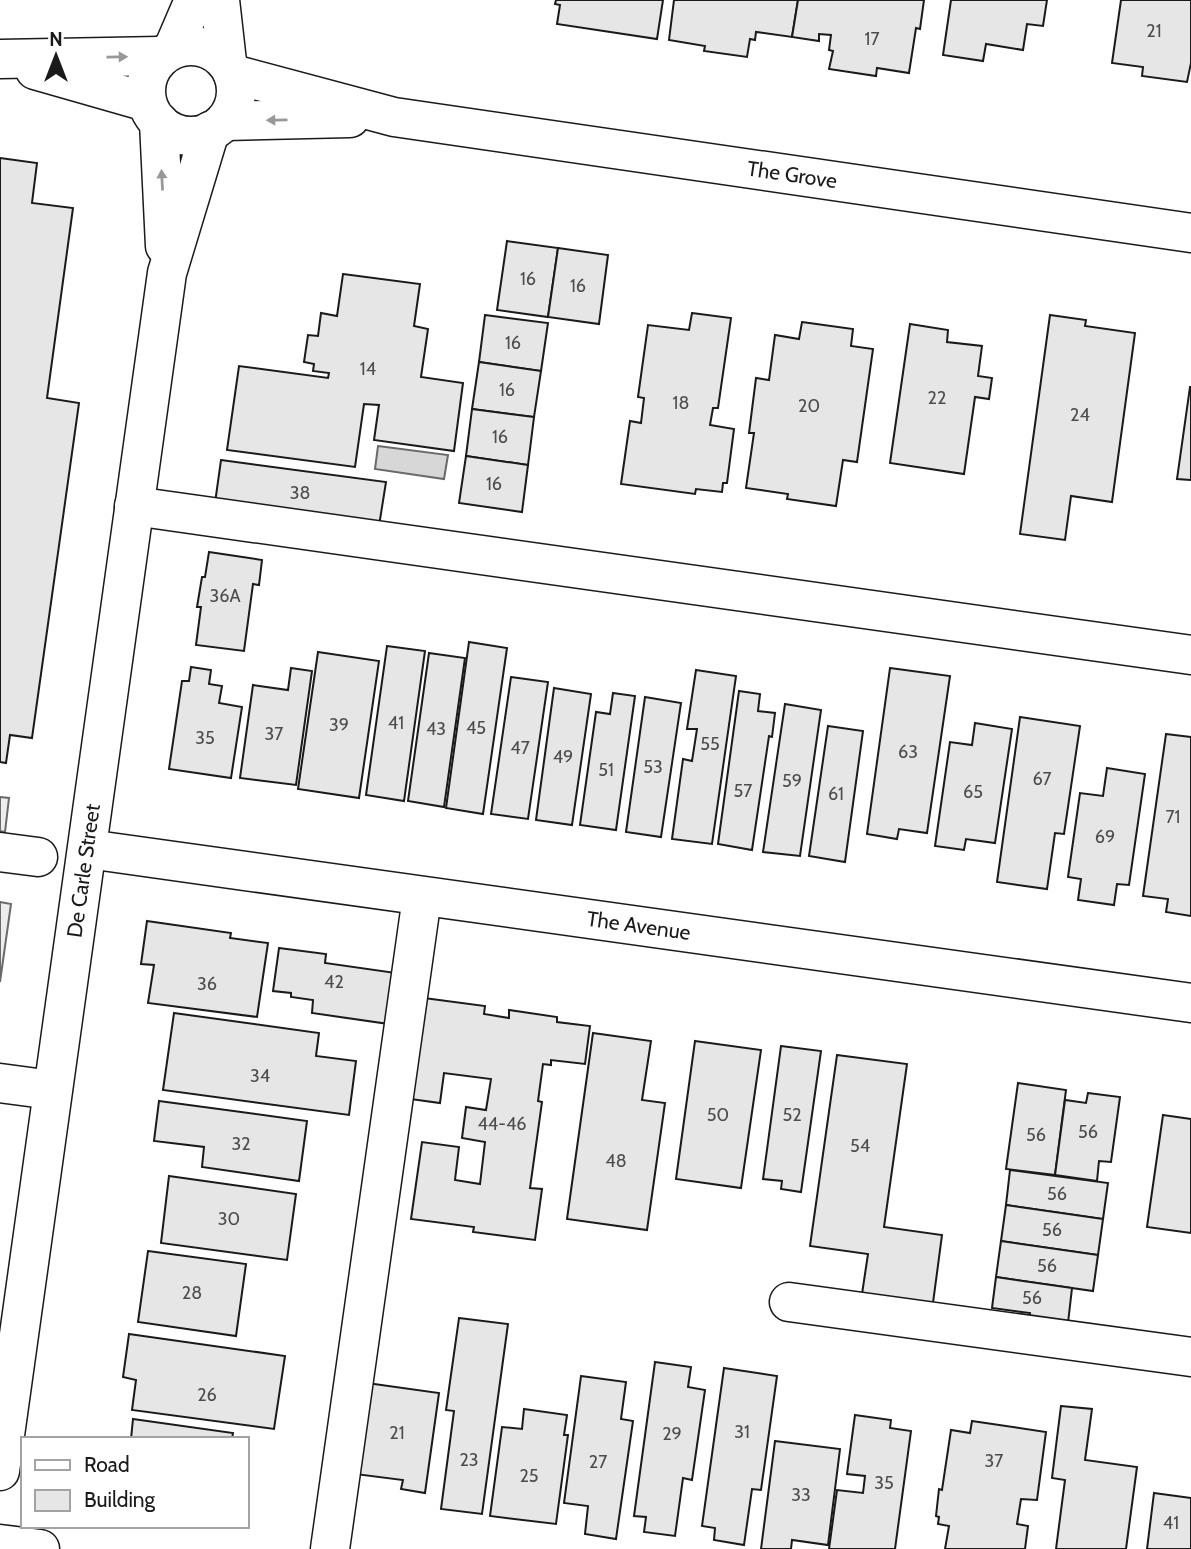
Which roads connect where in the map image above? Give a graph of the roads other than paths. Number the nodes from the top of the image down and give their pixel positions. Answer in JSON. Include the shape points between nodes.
{"nodes":[{"id":1,"x":194,"y":0,"type":"edge"},
{"id":2,"x":220,"y":0,"type":"edge"},
{"id":3,"x":167,"y":53,"type":"junction"},
{"id":4,"x":0,"y":60,"type":"edge"},
{"id":5,"x":230,"y":68,"type":"junction"},
{"id":6,"x":153,"y":112,"type":"junction"},
{"id":7,"x":394,"y":117,"type":"junction"},
{"id":8,"x":218,"y":126,"type":"junction"},
{"id":9,"x":1191,"y":233,"type":"edge"},
{"id":10,"x":167,"y":273,"type":"junction"},
{"id":11,"x":134,"y":506,"type":"junction"},
{"id":12,"x":1191,"y":655,"type":"edge"},
{"id":13,"x":88,"y":849,"type":"junction"},
{"id":14,"x":0,"y":852,"type":"edge"},
{"id":15,"x":38,"y":857,"type":"dead end"},
{"id":16,"x":422,"y":897,"type":"junction"},
{"id":17,"x":1191,"y":1003,"type":"edge"},
{"id":18,"x":0,"y":1083,"type":"edge"},
{"id":19,"x":52,"y":1090,"type":"junction"},
{"id":20,"x":789,"y":1302,"type":"dead end"},
{"id":21,"x":1191,"y":1357,"type":"edge"},
{"id":22,"x":0,"y":1471,"type":"edge"},
{"id":23,"x":0,"y":1544,"type":"edge"},
{"id":24,"x":40,"y":1549,"type":"edge"},
{"id":25,"x":330,"y":1549,"type":"edge"}],
"edges":[{"from":1,"to":3,"type":"street"},
{"from":2,"to":5,"type":"street"},
{"from":4,"to":3,"type":"street","one_way":true},
{"from":3,"to":5,"type":"street","via":[[188,45],[202,47],[216,52]]},
{"from":3,"to":6,"type":"street","via":[[147,78],[145,90]]},
{"from":4,"to":6,"type":"street"},
{"from":5,"to":7,"type":"street","name":"The Grove"},
{"from":5,"to":8,"type":"street","via":[[236,99]]},
{"from":6,"to":8,"type":"street","via":[[169,131],[183,135],[197,136]]},
{"from":10,"to":6,"type":"street","name":"De Carle Street","one_way":true},
{"from":7,"to":8,"type":"street","name":"The Grove","one_way":true},
{"from":7,"to":9,"type":"street","name":"The Grove"},
{"from":8,"to":10,"type":"street","name":"De Carle Street"},
{"from":10,"to":11,"type":"street","name":"De Carle Street"},
{"from":11,"to":12,"type":"street"},
{"from":11,"to":13,"type":"street","name":"De Carle Street"},
{"from":13,"to":16,"type":"street","name":"The Avenue"},
{"from":13,"to":19,"type":"street","name":"De Carle Street"},
{"from":14,"to":15,"type":"street"},
{"from":16,"to":17,"type":"street","name":"The Avenue"},
{"from":16,"to":25,"type":"street"},
{"from":18,"to":19,"type":"street"},
{"from":19,"to":22,"type":"street","name":"De Carle Street"},
{"from":20,"to":21,"type":"street"},
{"from":23,"to":24,"type":"street"}]}
